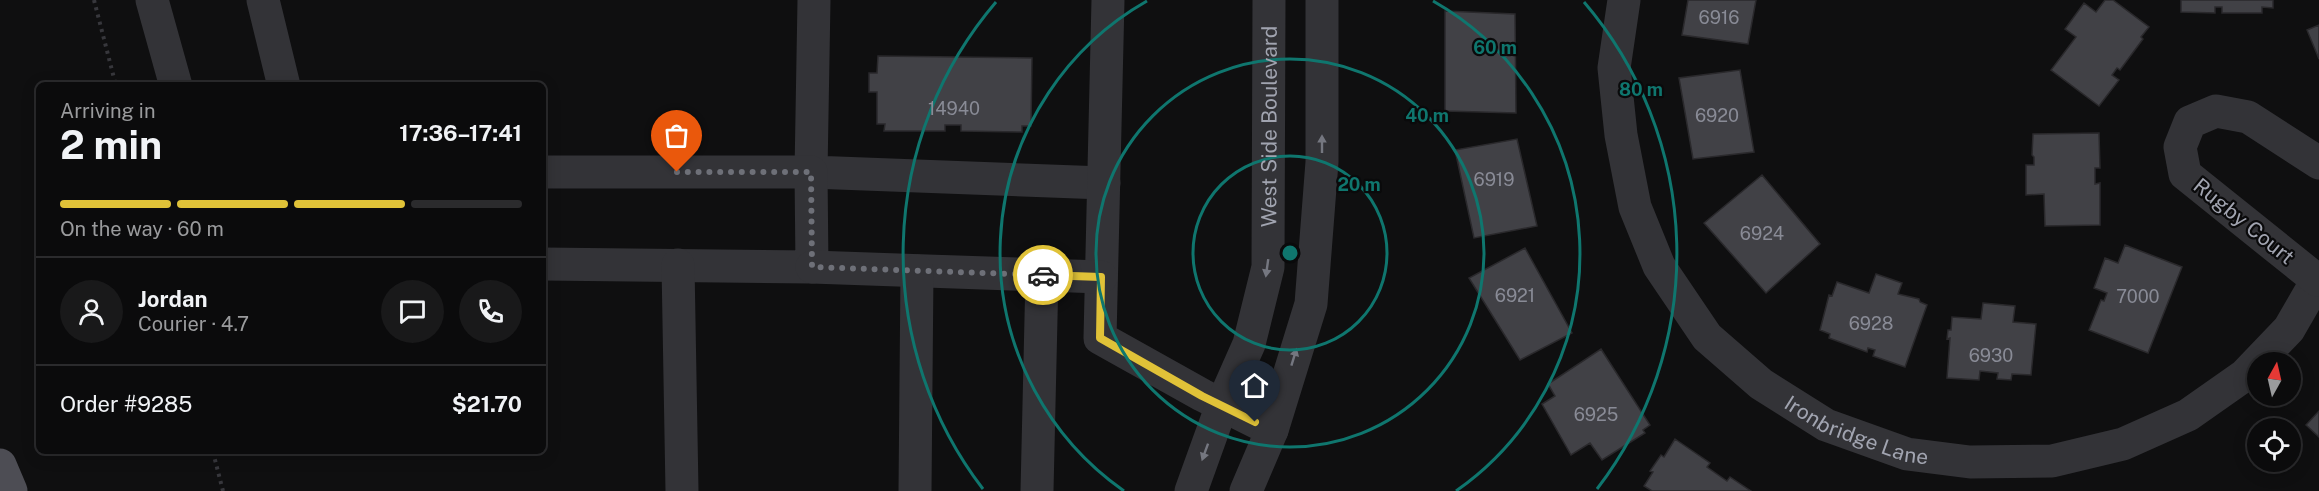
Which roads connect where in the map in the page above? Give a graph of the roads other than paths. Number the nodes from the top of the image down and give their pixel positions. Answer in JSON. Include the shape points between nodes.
{"nodes":[{"id":1,"x":152,"y":0,"type":"edge"},
{"id":2,"x":263,"y":0,"type":"edge"},
{"id":3,"x":814,"y":0,"type":"edge"},
{"id":4,"x":1108,"y":0,"type":"edge"},
{"id":5,"x":1269,"y":0,"type":"edge"},
{"id":6,"x":1322,"y":0,"type":"edge"},
{"id":7,"x":1624,"y":0,"type":"edge"},
{"id":8,"x":175,"y":82,"type":"edge"},
{"id":9,"x":283,"y":82,"type":"edge"},
{"id":10,"x":2319,"y":163,"type":"edge"},
{"id":11,"x":546,"y":172,"type":"edge"},
{"id":12,"x":811,"y":172,"type":"junction"},
{"id":13,"x":1104,"y":183,"type":"junction"},
{"id":14,"x":546,"y":264,"type":"edge"},
{"id":15,"x":678,"y":266,"type":"junction"},
{"id":16,"x":812,"y":267,"type":"junction"},
{"id":17,"x":917,"y":271,"type":"junction"},
{"id":18,"x":1042,"y":275,"type":"junction"},
{"id":19,"x":1101,"y":277,"type":"junction"},
{"id":20,"x":2318,"y":279,"type":"edge"},
{"id":21,"x":1222,"y":405,"type":"junction"},
{"id":22,"x":1272,"y":430,"type":"junction"},
{"id":23,"x":0,"y":465,"type":"edge"},
{"id":24,"x":11,"y":491,"type":"edge"},
{"id":25,"x":682,"y":491,"type":"edge"},
{"id":26,"x":915,"y":491,"type":"edge"},
{"id":27,"x":1037,"y":491,"type":"edge"},
{"id":28,"x":1191,"y":491,"type":"edge"},
{"id":29,"x":1246,"y":491,"type":"edge"}],
"edges":[{"from":1,"to":8,"type":"street"},
{"from":2,"to":9,"type":"street"},
{"from":3,"to":12,"type":"street"},
{"from":4,"to":13,"type":"street"},
{"from":5,"to":21,"type":"street","name":"West Side Boulevard","one_way":true,"via":[[1268,267],[1249,344]]},
{"from":22,"to":6,"type":"street","one_way":true,"via":[[1311,304],[1322,162]]},
{"from":7,"to":20,"type":"street","name":"Ironbridge Lane","via":[[1614,68],[1621,135],[1635,207],[1659,266],[1707,337],[1761,384],[1826,424],[1907,454],[1970,462],[2052,461],[2123,444],[2188,415],[2245,375],[2289,329]]},
{"from":10,"to":20,"type":"street","name":"Rugby Court","via":[[2248,117],[2216,111],[2190,122],[2180,147],[2185,174]]},
{"from":11,"to":12,"type":"street"},
{"from":12,"to":13,"type":"street"},
{"from":12,"to":16,"type":"street"},
{"from":13,"to":19,"type":"street"},
{"from":14,"to":15,"type":"street"},
{"from":15,"to":16,"type":"street"},
{"from":15,"to":25,"type":"street"},
{"from":16,"to":17,"type":"street"},
{"from":17,"to":18,"type":"street"},
{"from":17,"to":26,"type":"street"},
{"from":18,"to":19,"type":"street"},
{"from":18,"to":27,"type":"street"},
{"from":19,"to":21,"type":"street","via":[[1100,338]]},
{"from":21,"to":22,"type":"street"},
{"from":21,"to":28,"type":"street","name":"West Side Boulevard","one_way":true},
{"from":22,"to":29,"type":"street"},
{"from":23,"to":24,"type":"main road"}]}
